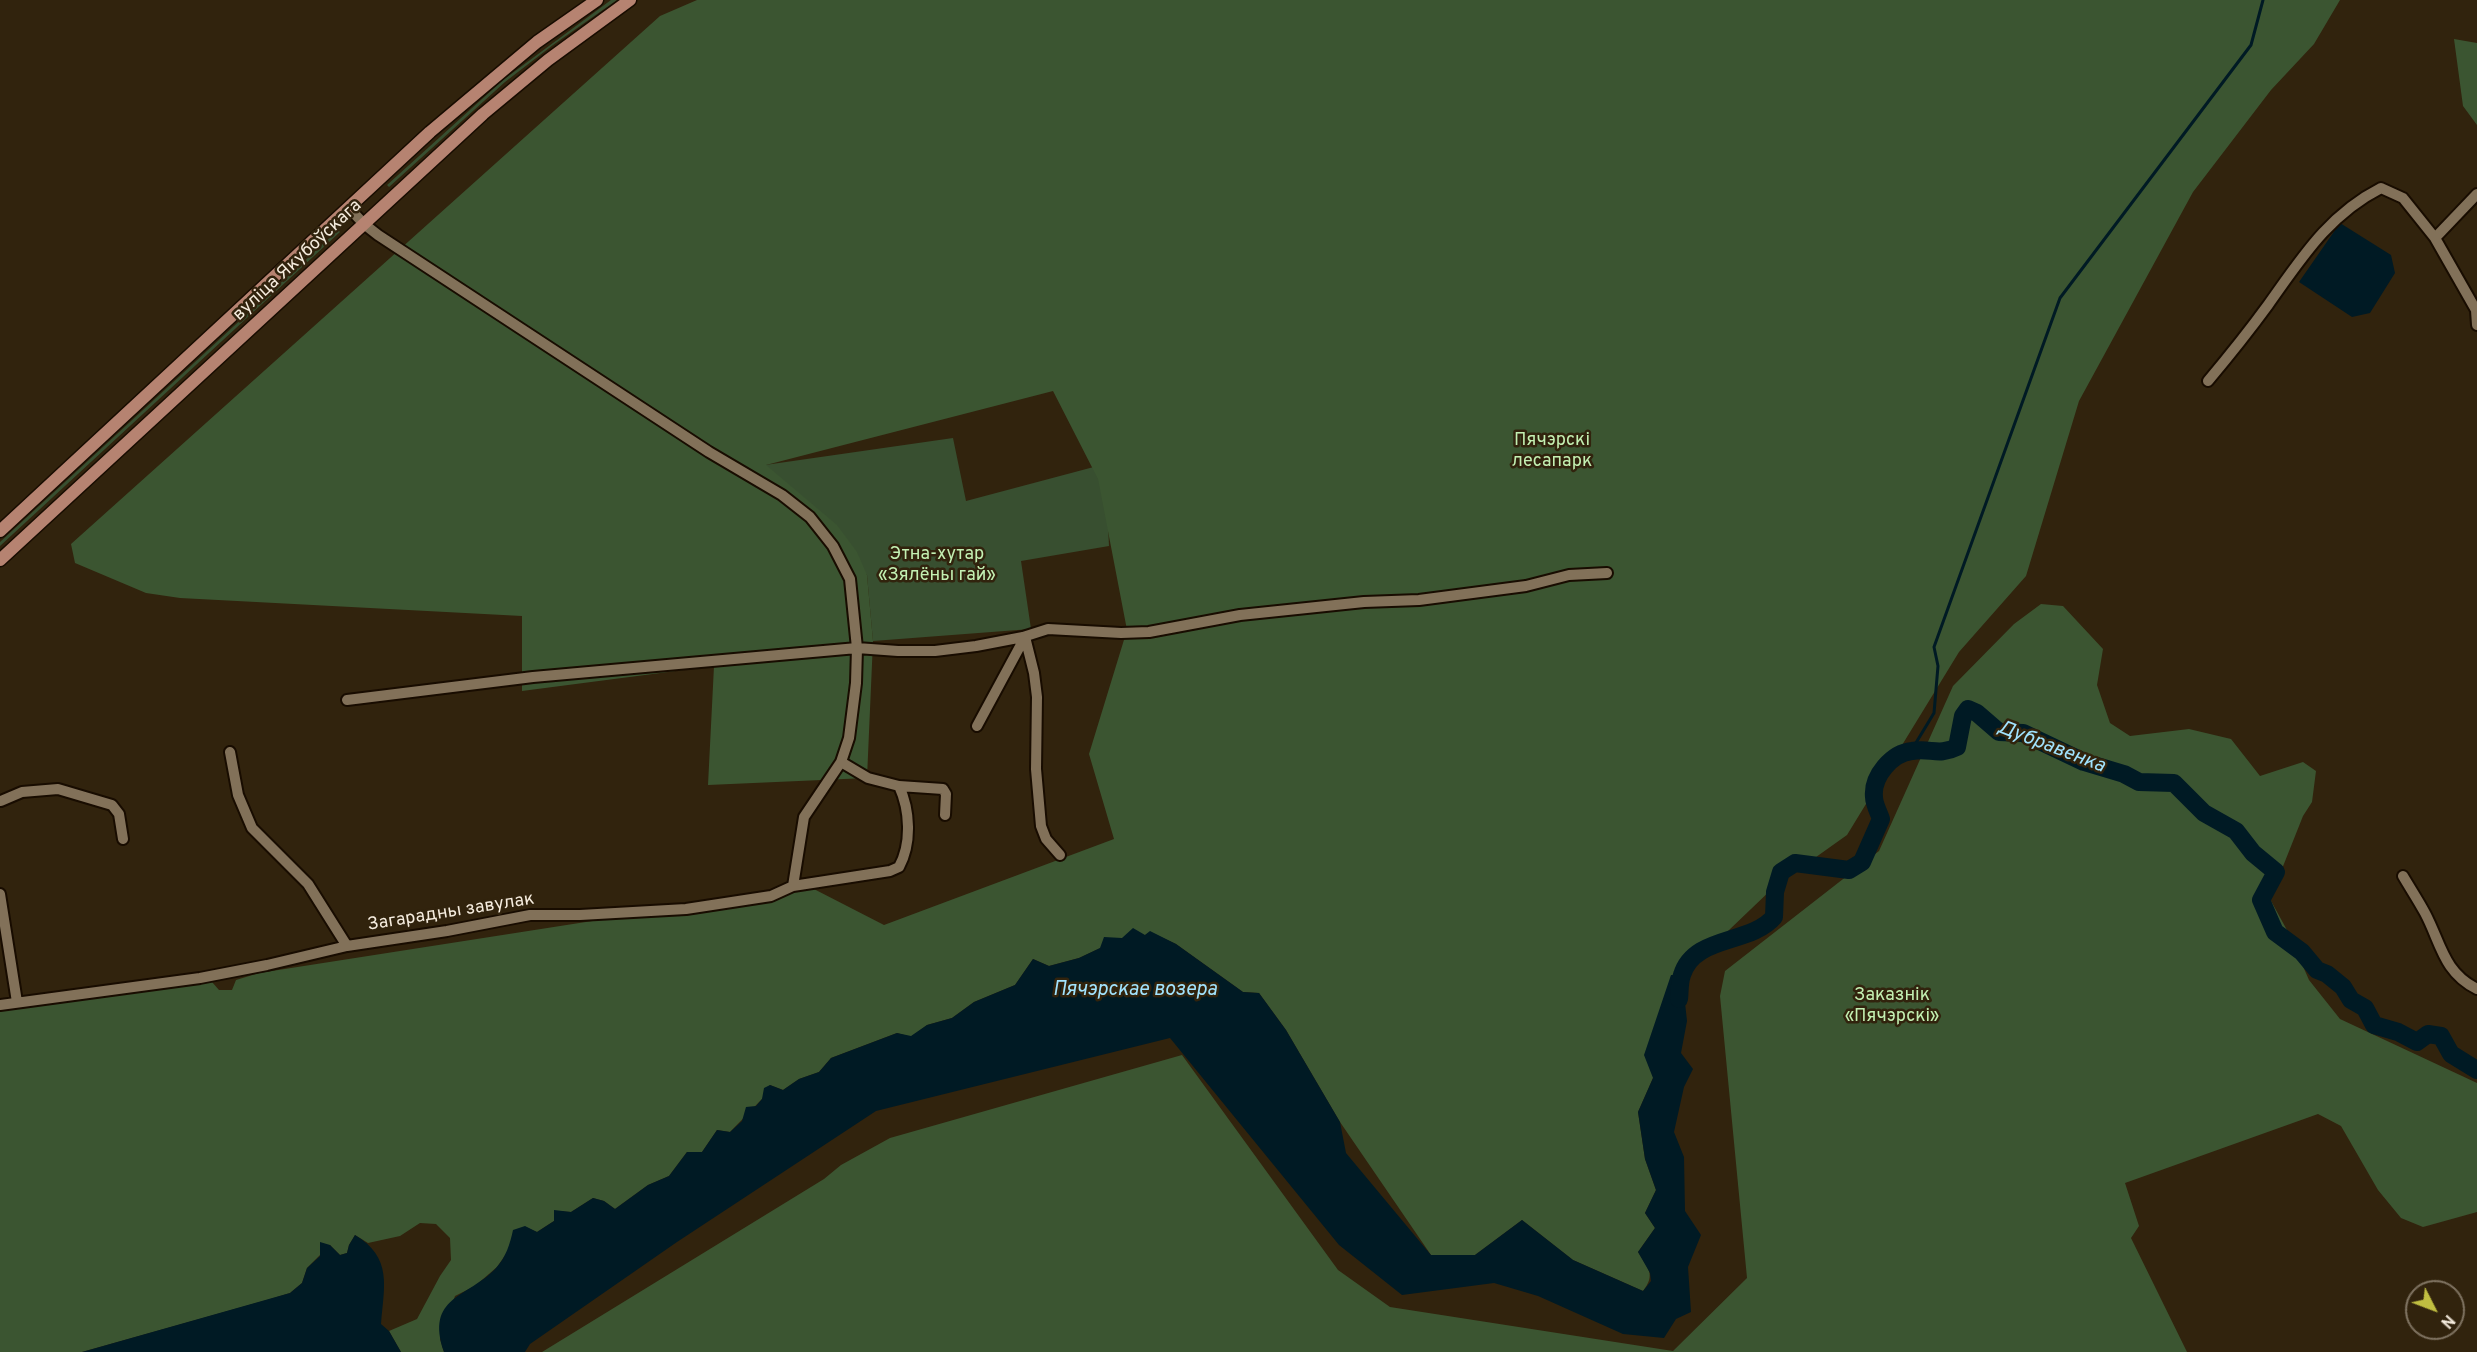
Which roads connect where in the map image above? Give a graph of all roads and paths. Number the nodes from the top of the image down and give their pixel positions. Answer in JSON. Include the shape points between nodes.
{"nodes":[{"id":1,"x":597,"y":0,"type":"edge"},
{"id":2,"x":630,"y":0,"type":"edge"},
{"id":3,"x":2477,"y":194,"type":"edge"},
{"id":4,"x":349,"y":208,"type":"junction"},
{"id":5,"x":364,"y":224,"type":"junction"},
{"id":6,"x":2435,"y":238,"type":"junction"},
{"id":7,"x":2477,"y":325,"type":"edge"},
{"id":8,"x":2208,"y":381,"type":"dead end"},
{"id":9,"x":0,"y":531,"type":"edge"},
{"id":10,"x":0,"y":560,"type":"edge"},
{"id":11,"x":1607,"y":573,"type":"dead end"},
{"id":12,"x":1025,"y":636,"type":"junction"},
{"id":13,"x":857,"y":648,"type":"junction"},
{"id":14,"x":347,"y":700,"type":"dead end"},
{"id":15,"x":977,"y":726,"type":"dead end"},
{"id":16,"x":230,"y":752,"type":"dead end"},
{"id":17,"x":841,"y":762,"type":"junction"},
{"id":18,"x":899,"y":786,"type":"junction"},
{"id":19,"x":0,"y":803,"type":"edge"},
{"id":20,"x":945,"y":815,"type":"dead end"},
{"id":21,"x":123,"y":839,"type":"dead end"},
{"id":22,"x":1060,"y":855,"type":"dead end"},
{"id":23,"x":2403,"y":876,"type":"dead end"},
{"id":24,"x":793,"y":886,"type":"junction"},
{"id":25,"x":0,"y":894,"type":"edge"},
{"id":26,"x":347,"y":946,"type":"junction"},
{"id":27,"x":2477,"y":989,"type":"edge"},
{"id":28,"x":16,"y":1002,"type":"junction"},
{"id":29,"x":0,"y":1005,"type":"edge"}],
"edges":[{"from":1,"to":4,"type":"main road","name":"вуліца Якубоўскага","via":[[482,87]]},
{"from":2,"to":5,"type":"main road","name":"вуліца Якубоўскага","via":[[483,114]]},
{"from":3,"to":6,"type":"street"},
{"from":4,"to":5,"type":"street"},
{"from":4,"to":9,"type":"main road","name":"вуліца Якубоўскага"},
{"from":5,"to":10,"type":"main road","name":"вуліца Якубоўскага"},
{"from":5,"to":13,"type":"street","via":[[709,452],[782,495],[810,517],[833,546],[850,579]]},
{"from":6,"to":7,"type":"street","via":[[2476,310]]},
{"from":6,"to":8,"type":"street","via":[[2403,198],[2381,188],[2357,200],[2313,241]]},
{"from":11,"to":12,"type":"street","via":[[1569,575],[1526,586],[1419,600],[1240,615],[1149,632],[1048,629]]},
{"from":12,"to":13,"type":"street","via":[[934,651]]},
{"from":12,"to":15,"type":"street"},
{"from":12,"to":22,"type":"street","via":[[1037,697],[1036,769],[1041,826]]},
{"from":13,"to":14,"type":"street","via":[[533,676]]},
{"from":13,"to":17,"type":"street","via":[[850,727]]},
{"from":16,"to":26,"type":"street","via":[[238,795],[252,828],[308,884]]},
{"from":17,"to":18,"type":"street","via":[[868,778]]},
{"from":17,"to":24,"type":"street","via":[[804,817]]},
{"from":18,"to":20,"type":"street","via":[[943,789]]},
{"from":18,"to":24,"type":"street","name":"Загарадны завулак","via":[[907,821],[907,845],[899,867]]},
{"from":19,"to":21,"type":"street","via":[[22,792],[58,789],[112,805],[119,814]]},
{"from":23,"to":27,"type":"street","via":[[2446,960]]},
{"from":24,"to":26,"type":"street","name":"Загарадны завулак","via":[[771,896],[686,909],[531,915]]},
{"from":25,"to":28,"type":"street"},
{"from":26,"to":28,"type":"street","name":"Загарадны завулак","via":[[200,978]]},
{"from":28,"to":29,"type":"street","name":"Загарадны завулак"}]}
